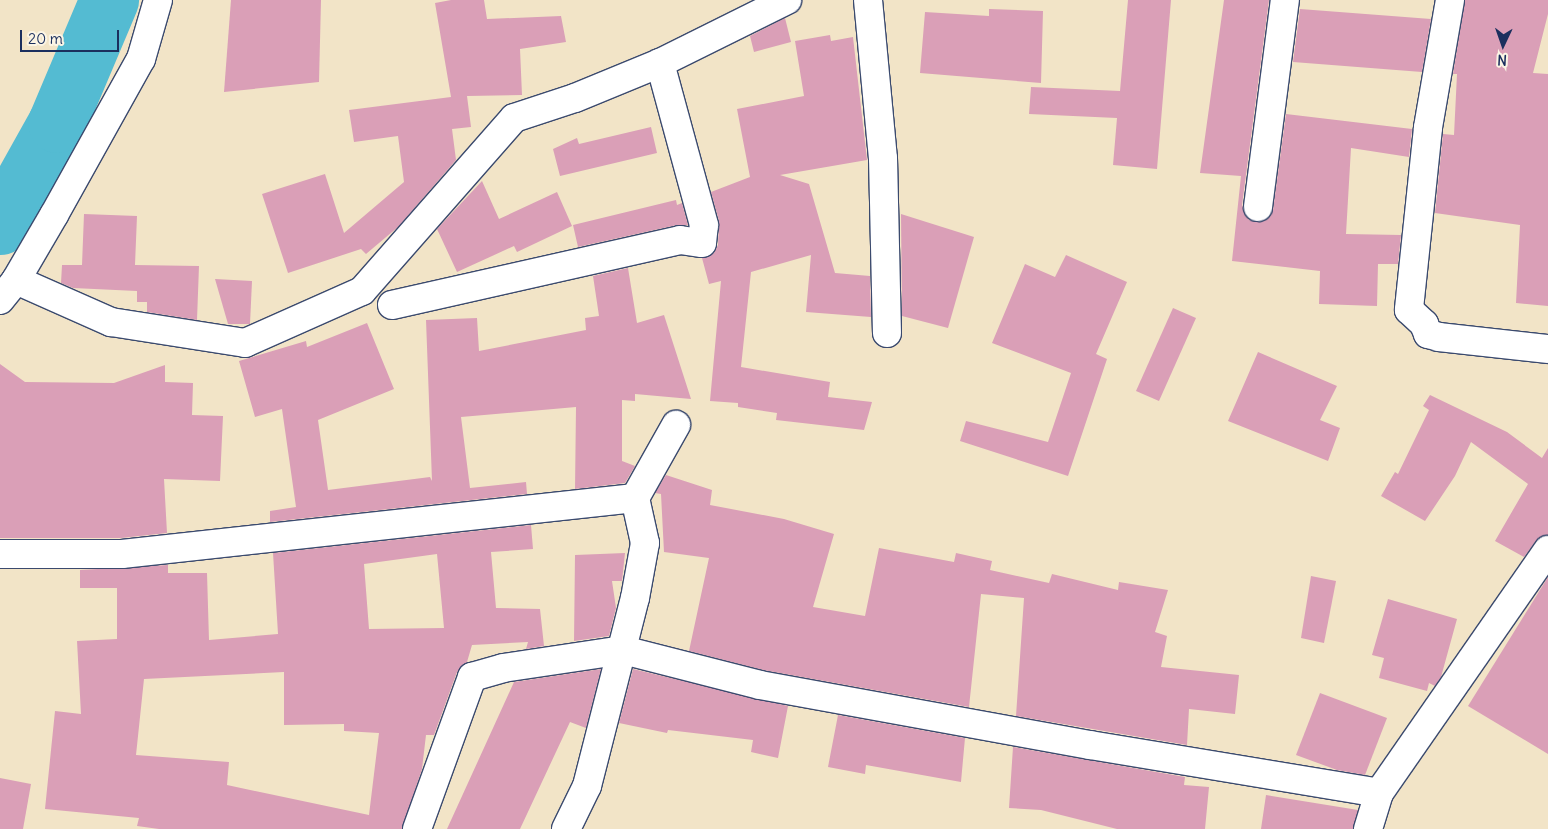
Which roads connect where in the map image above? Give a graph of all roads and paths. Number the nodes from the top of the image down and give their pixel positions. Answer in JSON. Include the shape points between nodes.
{"nodes":[{"id":1,"x":158,"y":0,"type":"edge"},
{"id":2,"x":787,"y":0,"type":"edge"},
{"id":3,"x":868,"y":0,"type":"edge"},
{"id":4,"x":1285,"y":0,"type":"edge"},
{"id":5,"x":1450,"y":0,"type":"edge"},
{"id":6,"x":660,"y":63,"type":"junction"},
{"id":7,"x":1258,"y":207,"type":"dead end"},
{"id":8,"x":8,"y":290,"type":"edge"},
{"id":9,"x":392,"y":305,"type":"dead end"},
{"id":10,"x":887,"y":333,"type":"dead end"},
{"id":11,"x":1548,"y":349,"type":"edge"},
{"id":12,"x":676,"y":425,"type":"dead end"},
{"id":13,"x":635,"y":498,"type":"junction"},
{"id":14,"x":1548,"y":550,"type":"edge"},
{"id":15,"x":0,"y":554,"type":"edge"},
{"id":16,"x":623,"y":650,"type":"junction"},
{"id":17,"x":1378,"y":792,"type":"junction"},
{"id":18,"x":417,"y":829,"type":"edge"},
{"id":19,"x":566,"y":829,"type":"edge"},
{"id":20,"x":1368,"y":829,"type":"edge"}],
"edges":[{"from":1,"to":8,"type":"street","via":[[141,59]]},
{"from":2,"to":6,"type":"street"},
{"from":3,"to":10,"type":"street","via":[[883,158]]},
{"from":4,"to":7,"type":"street"},
{"from":5,"to":11,"type":"street","via":[[1428,128],[1409,310],[1424,324],[1428,334],[1439,338]]},
{"from":6,"to":8,"type":"street","via":[[575,98],[514,118],[362,291],[245,343],[111,322]]},
{"from":6,"to":9,"type":"street","via":[[704,225],[702,243],[680,240]]},
{"from":12,"to":13,"type":"street"},
{"from":13,"to":15,"type":"street","via":[[122,554]]},
{"from":13,"to":16,"type":"street","via":[[645,543]]},
{"from":14,"to":17,"type":"street"},
{"from":16,"to":17,"type":"street","via":[[770,687]]},
{"from":16,"to":18,"type":"street","via":[[503,668],[472,677]]},
{"from":16,"to":19,"type":"street","via":[[587,786]]},
{"from":17,"to":20,"type":"street"}]}
